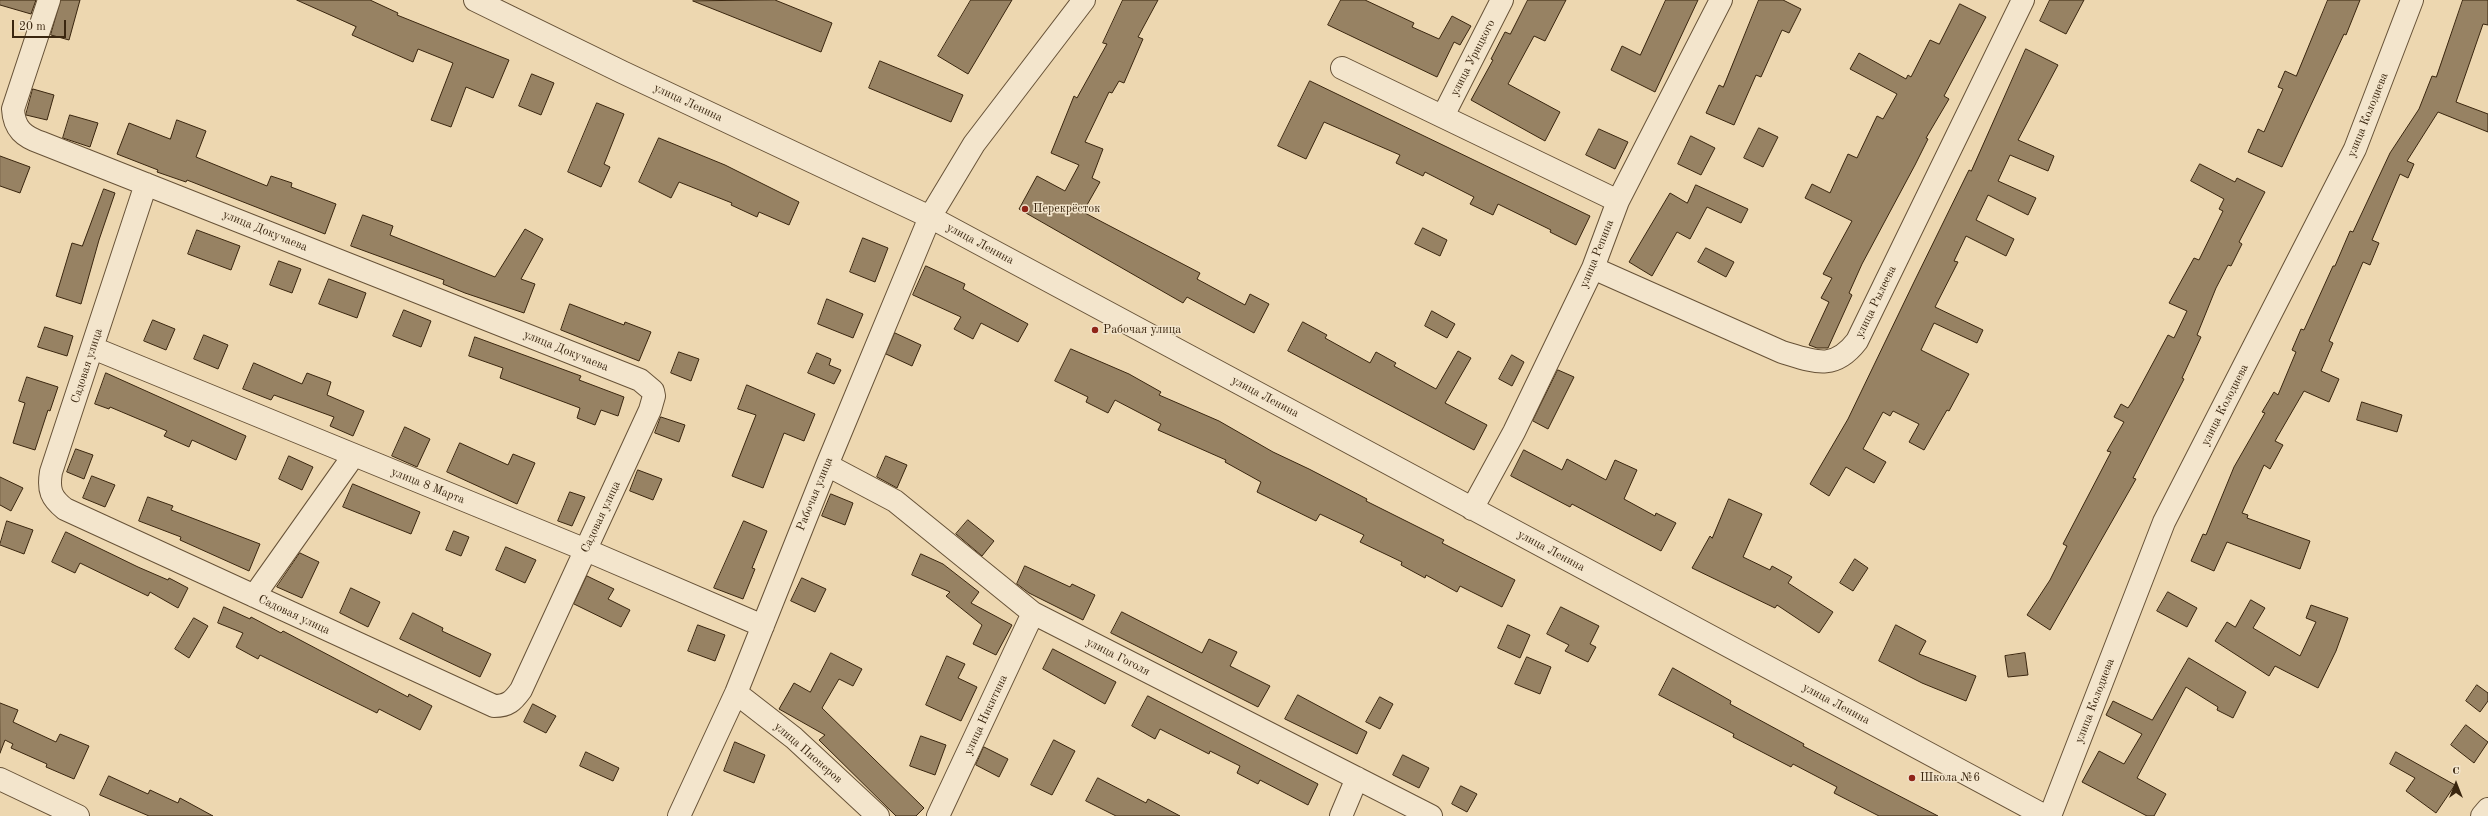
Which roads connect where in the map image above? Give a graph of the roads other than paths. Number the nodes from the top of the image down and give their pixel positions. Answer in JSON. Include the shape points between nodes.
{"nodes":[{"id":1,"x":49,"y":0,"type":"edge"},
{"id":2,"x":475,"y":0,"type":"edge"},
{"id":3,"x":1084,"y":0,"type":"edge"},
{"id":4,"x":1502,"y":0,"type":"edge"},
{"id":5,"x":1722,"y":0,"type":"edge"},
{"id":6,"x":2023,"y":0,"type":"edge"},
{"id":7,"x":2412,"y":0,"type":"edge"},
{"id":8,"x":1342,"y":68,"type":"dead end"},
{"id":9,"x":1443,"y":116,"type":"junction"},
{"id":10,"x":146,"y":184,"type":"junction"},
{"id":11,"x":1618,"y":201,"type":"junction"},
{"id":12,"x":930,"y":217,"type":"junction"},
{"id":13,"x":1593,"y":268,"type":"junction"},
{"id":14,"x":93,"y":348,"type":"junction"},
{"id":15,"x":640,"y":380,"type":"joint"},
{"id":16,"x":354,"y":455,"type":"junction"},
{"id":17,"x":827,"y":465,"type":"junction"},
{"id":18,"x":1472,"y":509,"type":"junction"},
{"id":19,"x":586,"y":550,"type":"junction"},
{"id":20,"x":254,"y":596,"type":"junction"},
{"id":21,"x":1033,"y":613,"type":"junction"},
{"id":22,"x":763,"y":626,"type":"junction"},
{"id":23,"x":736,"y":693,"type":"junction"},
{"id":24,"x":1357,"y":778,"type":"junction"},
{"id":25,"x":0,"y":779,"type":"edge"},
{"id":26,"x":2488,"y":809,"type":"edge"},
{"id":27,"x":78,"y":816,"type":"edge"},
{"id":28,"x":679,"y":816,"type":"edge"},
{"id":29,"x":878,"y":816,"type":"edge"},
{"id":30,"x":938,"y":816,"type":"edge"},
{"id":31,"x":1341,"y":816,"type":"edge"},
{"id":32,"x":1431,"y":816,"type":"edge"},
{"id":33,"x":2045,"y":816,"type":"edge"},
{"id":34,"x":2050,"y":816,"type":"edge"},
{"id":35,"x":2482,"y":816,"type":"edge"}],
"edges":[{"from":1,"to":10,"type":"street","name":"улица Докучаева","via":[[13,109],[17,129],[28,138]]},
{"from":2,"to":12,"type":"street","name":"улица Ленина"},
{"from":3,"to":12,"type":"street","name":"Рабочая улица","via":[[974,144]]},
{"from":4,"to":9,"type":"street","name":"улица Урицкого"},
{"from":5,"to":11,"type":"street","name":"улица Репина"},
{"from":6,"to":13,"type":"street","name":"улица Рылеева","via":[[1858,341],[1847,355],[1830,362],[1809,361],[1782,352],[1729,331]]},
{"from":7,"to":34,"type":"street","name":"улица Колодиева","via":[[2355,150],[2164,522]]},
{"from":8,"to":9,"type":"street"},
{"from":9,"to":11,"type":"street"},
{"from":10,"to":14,"type":"street","name":"Садовая улица"},
{"from":10,"to":15,"type":"street","name":"улица Докучаева"},
{"from":11,"to":13,"type":"street","name":"улица Репина"},
{"from":12,"to":17,"type":"street","name":"Рабочая улица"},
{"from":12,"to":18,"type":"street","name":"улица Ленина"},
{"from":13,"to":18,"type":"street","name":"улица Репина","via":[[1514,432]]},
{"from":14,"to":16,"type":"street","name":"улица 8 Марта"},
{"from":14,"to":20,"type":"street","name":"Садовая улица","via":[[51,472],[48,485],[55,502],[65,509]]},
{"from":15,"to":19,"type":"street","name":"Садовая улица","via":[[653,391],[652,403]]},
{"from":16,"to":19,"type":"street","name":"улица 8 Марта"},
{"from":16,"to":20,"type":"street"},
{"from":17,"to":21,"type":"street","name":"улица Гоголя","via":[[895,501]]},
{"from":17,"to":22,"type":"street","name":"Рабочая улица"},
{"from":18,"to":33,"type":"street","name":"улица Ленина"},
{"from":19,"to":20,"type":"street","name":"Садовая улица","via":[[521,690],[512,702],[504,706],[488,704]]},
{"from":19,"to":22,"type":"street","name":"улица 8 Марта"},
{"from":21,"to":24,"type":"street","name":"улица Гоголя"},
{"from":21,"to":30,"type":"street","name":"улица Никитина"},
{"from":22,"to":23,"type":"street","name":"Рабочая улица"},
{"from":23,"to":28,"type":"street","name":"Рабочая улица"},
{"from":23,"to":29,"type":"street","name":"улица Пионеров","via":[[794,738]]},
{"from":24,"to":31,"type":"street"},
{"from":24,"to":32,"type":"street","name":"улица Гоголя"},
{"from":25,"to":27,"type":"street"},
{"from":26,"to":35,"type":"street"}]}
